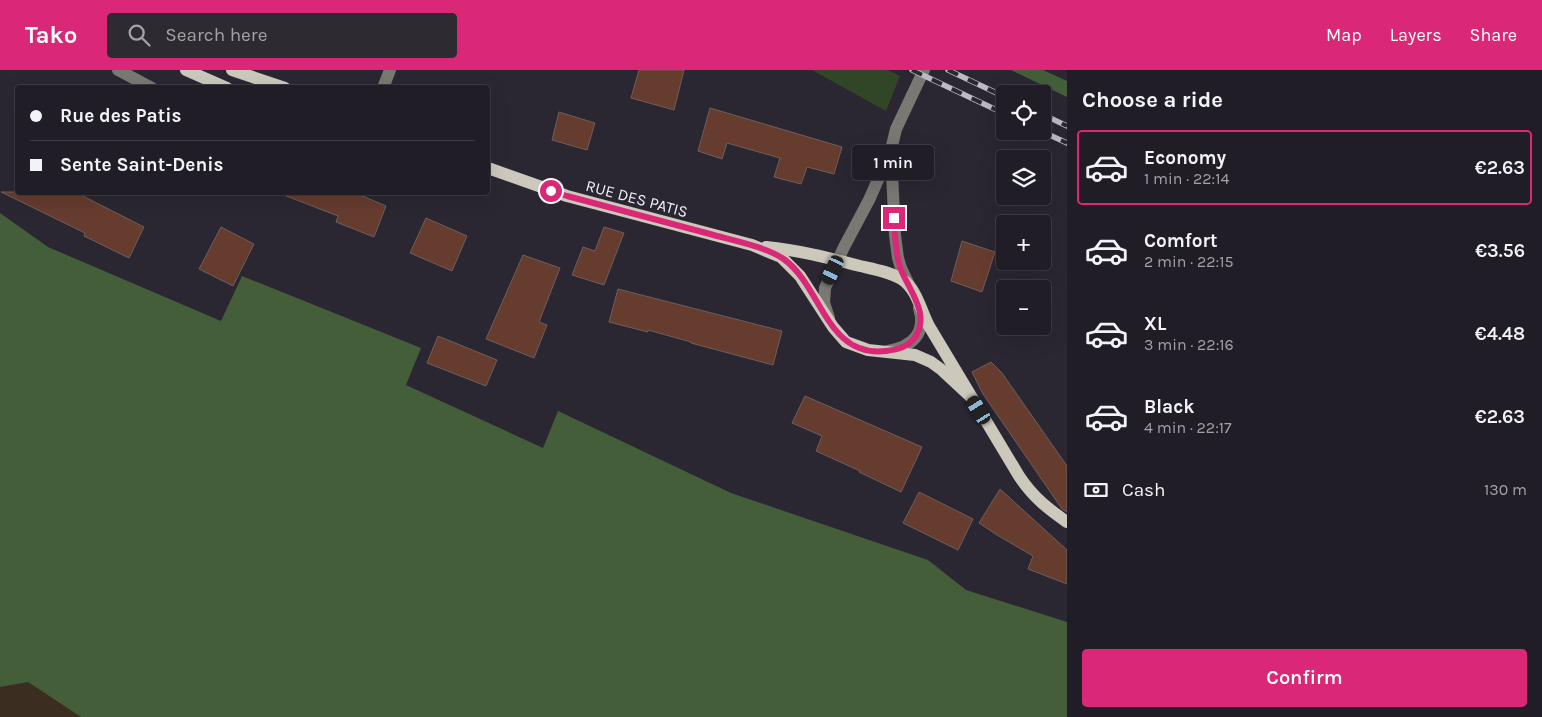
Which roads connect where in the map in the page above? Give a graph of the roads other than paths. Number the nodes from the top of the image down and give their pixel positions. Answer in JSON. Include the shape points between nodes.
{"nodes":[{"id":1,"x":118,"y":70,"type":"edge"},
{"id":2,"x":186,"y":70,"type":"edge"},
{"id":3,"x":232,"y":70,"type":"edge"},
{"id":4,"x":390,"y":70,"type":"edge"},
{"id":5,"x":924,"y":70,"type":"edge"},
{"id":6,"x":142,"y":85,"type":"edge"},
{"id":7,"x":220,"y":85,"type":"edge"},
{"id":8,"x":276,"y":85,"type":"edge"},
{"id":9,"x":383,"y":85,"type":"edge"},
{"id":10,"x":891,"y":150,"type":"junction"},
{"id":11,"x":490,"y":169,"type":"edge"},
{"id":12,"x":752,"y":245,"type":"junction"},
{"id":13,"x":838,"y":260,"type":"junction"},
{"id":14,"x":914,"y":295,"type":"junction"},
{"id":15,"x":833,"y":327,"type":"junction"},
{"id":16,"x":883,"y":351,"type":"junction"},
{"id":17,"x":970,"y":396,"type":"junction"},
{"id":18,"x":1067,"y":522,"type":"edge"}],
"edges":[{"from":1,"to":6,"type":"street"},
{"from":2,"to":7,"type":"main road"},
{"from":3,"to":8,"type":"main road"},
{"from":4,"to":9,"type":"street"},
{"from":5,"to":10,"type":"street","via":[[896,128]]},
{"from":10,"to":13,"type":"street"},
{"from":10,"to":14,"type":"street","via":[[898,258]]},
{"from":11,"to":12,"type":"main road","name":"RUE DES PATIS","via":[[567,196]]},
{"from":12,"to":13,"type":"main road","name":"RUE DES PATIS"},
{"from":12,"to":15,"type":"main road","name":"RUE DES PATIS","via":[[781,257],[792,266]]},
{"from":13,"to":14,"type":"main road","name":"RUE DES PATIS","via":[[896,277],[907,284]]},
{"from":13,"to":15,"type":"street","via":[[824,295]]},
{"from":14,"to":16,"type":"street","via":[[921,321],[917,334],[907,346]]},
{"from":14,"to":17,"type":"main road","name":"RUE DES PATIS"},
{"from":15,"to":16,"type":"main road","name":"RUE DES PATIS","via":[[846,342],[868,350]]},
{"from":16,"to":17,"type":"main road","name":"RUE DES PATIS","via":[[915,355],[931,362]]},
{"from":17,"to":18,"type":"main road","name":"RUE DES PATIS","via":[[1030,492]]}]}
